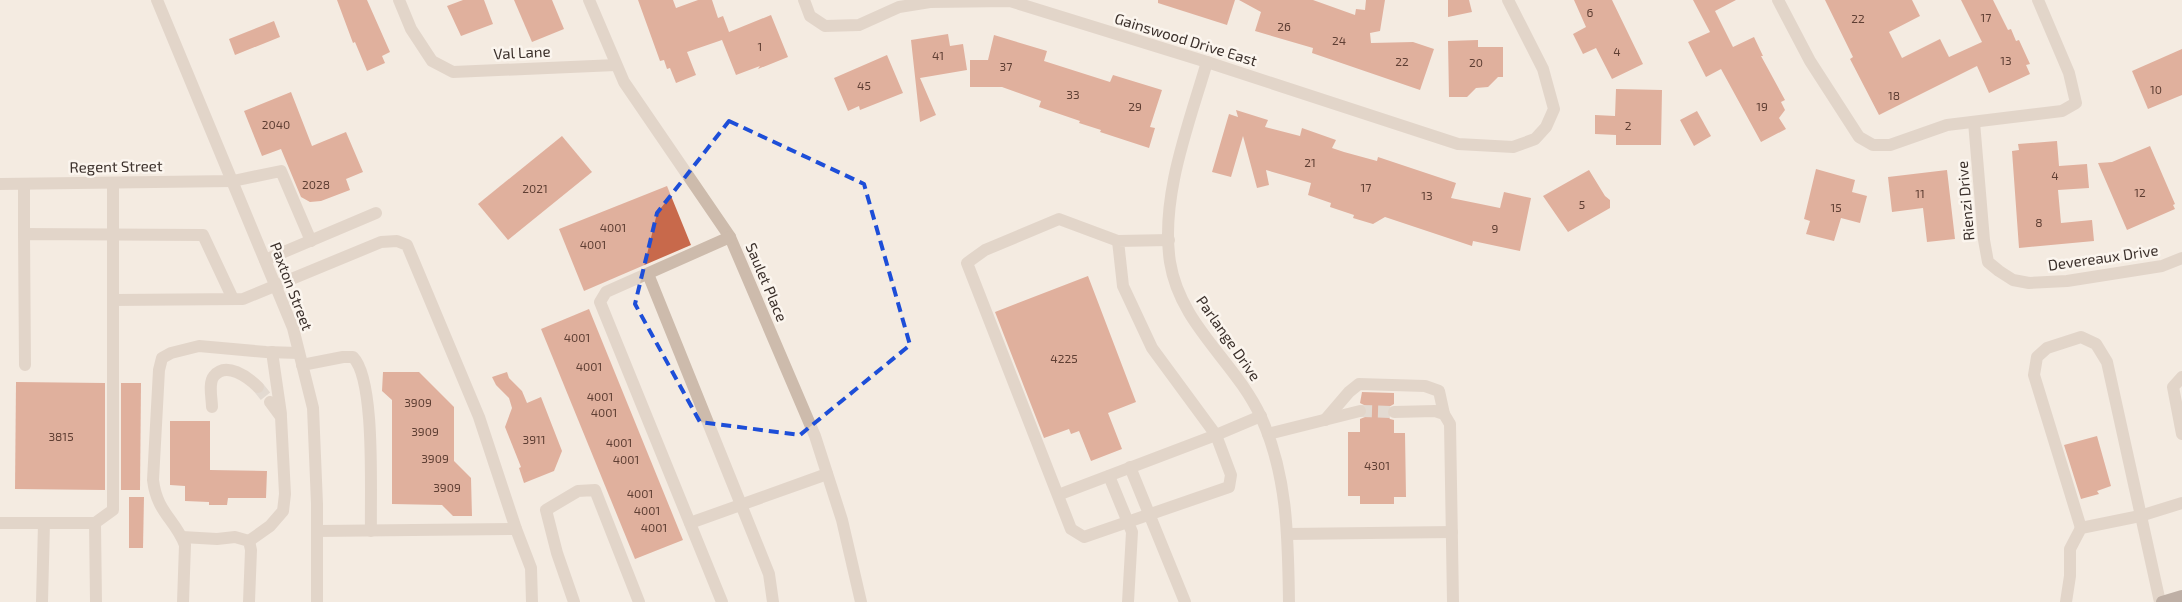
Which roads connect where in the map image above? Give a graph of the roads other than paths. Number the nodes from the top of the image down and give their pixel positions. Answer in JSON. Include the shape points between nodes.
{"nodes":[{"id":1,"x":157,"y":0,"type":"edge"},
{"id":2,"x":399,"y":0,"type":"edge"},
{"id":3,"x":590,"y":0,"type":"edge"},
{"id":4,"x":804,"y":0,"type":"edge"},
{"id":5,"x":1508,"y":0,"type":"edge"},
{"id":6,"x":1778,"y":0,"type":"edge"},
{"id":7,"x":2038,"y":0,"type":"edge"},
{"id":8,"x":1207,"y":62,"type":"junction"},
{"id":9,"x":616,"y":64,"type":"junction"},
{"id":10,"x":1974,"y":122,"type":"junction"},
{"id":11,"x":233,"y":181,"type":"junction"},
{"id":12,"x":113,"y":182,"type":"junction"},
{"id":13,"x":0,"y":184,"type":"edge"},
{"id":14,"x":24,"y":184,"type":"junction"},
{"id":15,"x":376,"y":213,"type":"dead end"},
{"id":16,"x":24,"y":234,"type":"junction"},
{"id":17,"x":113,"y":235,"type":"junction"},
{"id":18,"x":730,"y":237,"type":"junction"},
{"id":19,"x":1118,"y":240,"type":"junction"},
{"id":20,"x":1170,"y":240,"type":"junction"},
{"id":21,"x":311,"y":241,"type":"junction"},
{"id":22,"x":2182,"y":258,"type":"edge"},
{"id":23,"x":265,"y":260,"type":"junction"},
{"id":24,"x":1999,"y":271,"type":"joint"},
{"id":25,"x":648,"y":274,"type":"junction"},
{"id":26,"x":276,"y":286,"type":"junction"},
{"id":27,"x":233,"y":299,"type":"junction"},
{"id":28,"x":113,"y":300,"type":"junction"},
{"id":29,"x":272,"y":352,"type":"junction"},
{"id":30,"x":300,"y":359,"type":"junction"},
{"id":31,"x":25,"y":365,"type":"dead end"},
{"id":32,"x":2182,"y":377,"type":"edge"},
{"id":33,"x":258,"y":387,"type":"tunnel mouth"},
{"id":34,"x":270,"y":402,"type":"tunnel mouth"},
{"id":35,"x":212,"y":407,"type":"dead end"},
{"id":36,"x":1360,"y":411,"type":"tunnel mouth"},
{"id":37,"x":1394,"y":412,"type":"tunnel mouth"},
{"id":38,"x":1444,"y":414,"type":"junction"},
{"id":39,"x":1261,"y":416,"type":"junction"},
{"id":40,"x":282,"y":417,"type":"junction"},
{"id":41,"x":1325,"y":420,"type":"junction"},
{"id":42,"x":1268,"y":434,"type":"junction"},
{"id":43,"x":2182,"y":434,"type":"edge"},
{"id":44,"x":1216,"y":435,"type":"junction"},
{"id":45,"x":1130,"y":467,"type":"junction"},
{"id":46,"x":827,"y":474,"type":"junction"},
{"id":47,"x":1109,"y":476,"type":"junction"},
{"id":48,"x":1058,"y":495,"type":"junction"},
{"id":49,"x":2182,"y":502,"type":"edge"},
{"id":50,"x":740,"y":506,"type":"junction"},
{"id":51,"x":1149,"y":515,"type":"junction"},
{"id":52,"x":2140,"y":516,"type":"junction"},
{"id":53,"x":1128,"y":522,"type":"junction"},
{"id":54,"x":0,"y":523,"type":"edge"},
{"id":55,"x":44,"y":523,"type":"junction"},
{"id":56,"x":95,"y":523,"type":"junction"},
{"id":57,"x":690,"y":523,"type":"junction"},
{"id":58,"x":2081,"y":528,"type":"junction"},
{"id":59,"x":516,"y":529,"type":"junction"},
{"id":60,"x":317,"y":531,"type":"junction"},
{"id":61,"x":371,"y":531,"type":"junction"},
{"id":62,"x":1452,"y":532,"type":"junction"},
{"id":63,"x":1288,"y":534,"type":"junction"},
{"id":64,"x":182,"y":537,"type":"junction"},
{"id":65,"x":249,"y":541,"type":"junction"},
{"id":66,"x":2182,"y":596,"type":"edge"},
{"id":67,"x":42,"y":602,"type":"edge"},
{"id":68,"x":96,"y":602,"type":"edge"},
{"id":69,"x":183,"y":602,"type":"edge"},
{"id":70,"x":249,"y":602,"type":"edge"},
{"id":71,"x":317,"y":602,"type":"edge"},
{"id":72,"x":532,"y":602,"type":"edge"},
{"id":73,"x":574,"y":602,"type":"edge"},
{"id":74,"x":638,"y":602,"type":"edge"},
{"id":75,"x":722,"y":602,"type":"edge"},
{"id":76,"x":773,"y":602,"type":"edge"},
{"id":77,"x":861,"y":602,"type":"edge"},
{"id":78,"x":1128,"y":602,"type":"edge"},
{"id":79,"x":1185,"y":602,"type":"edge"},
{"id":80,"x":1289,"y":602,"type":"edge"},
{"id":81,"x":1453,"y":602,"type":"edge"},
{"id":82,"x":2066,"y":602,"type":"edge"},
{"id":83,"x":2161,"y":602,"type":"edge"}],
"edges":[{"from":1,"to":11,"type":"street","name":"Paxton Street"},
{"from":2,"to":9,"type":"street","name":"Val Lane","via":[[411,29],[432,61],[453,72]]},
{"from":3,"to":9,"type":"street","name":"Saulet Place"},
{"from":4,"to":8,"type":"street","name":"Gainswood Drive East","via":[[810,16],[825,26],[859,25],[899,7],[930,2],[1010,1]]},
{"from":5,"to":8,"type":"street","name":"Gainswood Drive East","via":[[1543,69],[1554,110],[1546,127],[1535,139],[1513,147],[1458,144]]},
{"from":6,"to":10,"type":"street","via":[[1810,61],[1859,138],[1873,145],[1890,145],[1946,125]]},
{"from":7,"to":10,"type":"street","via":[[2069,73],[2076,103],[2062,111]]},
{"from":8,"to":20,"type":"street","name":"Parlange Drive","via":[[1178,161],[1169,219]]},
{"from":9,"to":18,"type":"street","name":"Saulet Place","via":[[624,82]]},
{"from":10,"to":24,"type":"street","name":"Rienzi Drive","via":[[1984,240],[1988,262]]},
{"from":11,"to":12,"type":"street","name":"Regent Street"},
{"from":11,"to":21,"type":"street","name":"Regent Street","via":[[281,171]]},
{"from":11,"to":23,"type":"street","name":"Paxton Street"},
{"from":12,"to":14,"type":"street","name":"Regent Street"},
{"from":12,"to":17,"type":"street"},
{"from":13,"to":14,"type":"street","name":"Regent Street"},
{"from":14,"to":16,"type":"street"},
{"from":15,"to":21,"type":"street"},
{"from":16,"to":17,"type":"street"},
{"from":16,"to":31,"type":"street"},
{"from":17,"to":27,"type":"street","via":[[203,235]]},
{"from":17,"to":28,"type":"street"},
{"from":18,"to":25,"type":"street"},
{"from":18,"to":46,"type":"street","name":"Saulet Place","via":[[815,436]]},
{"from":19,"to":20,"type":"street"},
{"from":19,"to":44,"type":"street","via":[[1123,286],[1152,348]]},
{"from":19,"to":48,"type":"street","via":[[1059,219],[985,250],[967,264]]},
{"from":20,"to":39,"type":"street","name":"Parlange Drive","via":[[1175,284],[1187,310]]},
{"from":21,"to":23,"type":"street"},
{"from":22,"to":24,"type":"street","name":"Devereaux Drive","via":[[2162,266],[2067,281],[2013,280]]},
{"from":23,"to":26,"type":"street","name":"Paxton Street"},
{"from":25,"to":50,"type":"street"},
{"from":25,"to":57,"type":"street","via":[[606,292],[600,302]]},
{"from":26,"to":27,"type":"street","via":[[242,299]]},
{"from":26,"to":30,"type":"street","name":"Paxton Street","via":[[293,328]]},
{"from":26,"to":59,"type":"street","via":[[381,242],[397,241],[407,245],[479,417]]},
{"from":27,"to":28,"type":"street"},
{"from":28,"to":56,"type":"street","via":[[112,510]]},
{"from":29,"to":30,"type":"street"},
{"from":29,"to":40,"type":"street"},
{"from":29,"to":64,"type":"street","via":[[199,346],[162,358],[155,495]]},
{"from":30,"to":60,"type":"street","name":"Paxton Street","via":[[313,408]]},
{"from":30,"to":61,"type":"street","via":[[353,357],[359,363],[369,412]]},
{"from":32,"to":43,"type":"street","via":[[2173,387]]},
{"from":33,"to":35,"type":"street","via":[[241,374],[222,371],[213,376],[211,383]]},
{"from":34,"to":40,"type":"street"},
{"from":36,"to":41,"type":"street"},
{"from":37,"to":38,"type":"street","via":[[1435,411]]},
{"from":38,"to":41,"type":"street","via":[[1439,391],[1426,386],[1359,384]]},
{"from":38,"to":62,"type":"street","via":[[1450,424]]},
{"from":39,"to":42,"type":"street","name":"Parlange Drive"},
{"from":39,"to":44,"type":"street"},
{"from":40,"to":65,"type":"street","via":[[285,494],[282,510],[270,526]]},
{"from":41,"to":42,"type":"street"},
{"from":42,"to":63,"type":"street","name":"Parlange Drive","via":[[1285,496]]},
{"from":44,"to":45,"type":"street"},
{"from":44,"to":51,"type":"street","via":[[1231,475],[1229,487]]},
{"from":45,"to":47,"type":"street"},
{"from":45,"to":51,"type":"street"},
{"from":46,"to":50,"type":"street"},
{"from":46,"to":77,"type":"street","name":"Saulet Place","via":[[842,520]]},
{"from":47,"to":48,"type":"street"},
{"from":47,"to":53,"type":"street"},
{"from":48,"to":53,"type":"street","via":[[1071,529],[1084,537]]},
{"from":49,"to":52,"type":"street"},
{"from":50,"to":57,"type":"street"},
{"from":50,"to":76,"type":"street","via":[[769,574]]},
{"from":51,"to":53,"type":"street"},
{"from":51,"to":79,"type":"street"},
{"from":52,"to":58,"type":"street"},
{"from":52,"to":58,"type":"street","via":[[2107,362],[2096,344],[2081,336],[2047,348],[2037,357],[2034,375]]},
{"from":52,"to":83,"type":"street"},
{"from":53,"to":78,"type":"street","via":[[1132,532]]},
{"from":54,"to":55,"type":"street"},
{"from":55,"to":56,"type":"street"},
{"from":55,"to":67,"type":"street"},
{"from":56,"to":68,"type":"street"},
{"from":57,"to":75,"type":"street"},
{"from":58,"to":82,"type":"street","via":[[2070,549]]},
{"from":59,"to":61,"type":"street"},
{"from":59,"to":72,"type":"street","via":[[532,568]]},
{"from":60,"to":61,"type":"street"},
{"from":60,"to":71,"type":"street","name":"Paxton Street"},
{"from":62,"to":63,"type":"street"},
{"from":62,"to":81,"type":"street"},
{"from":63,"to":80,"type":"street","name":"Parlange Drive"},
{"from":64,"to":65,"type":"street","via":[[235,537]]},
{"from":64,"to":69,"type":"street","via":[[185,545]]},
{"from":65,"to":70,"type":"street"},
{"from":66,"to":83,"type":"main road"},
{"from":73,"to":74,"type":"street","via":[[546,510],[578,491],[595,490]]}]}
